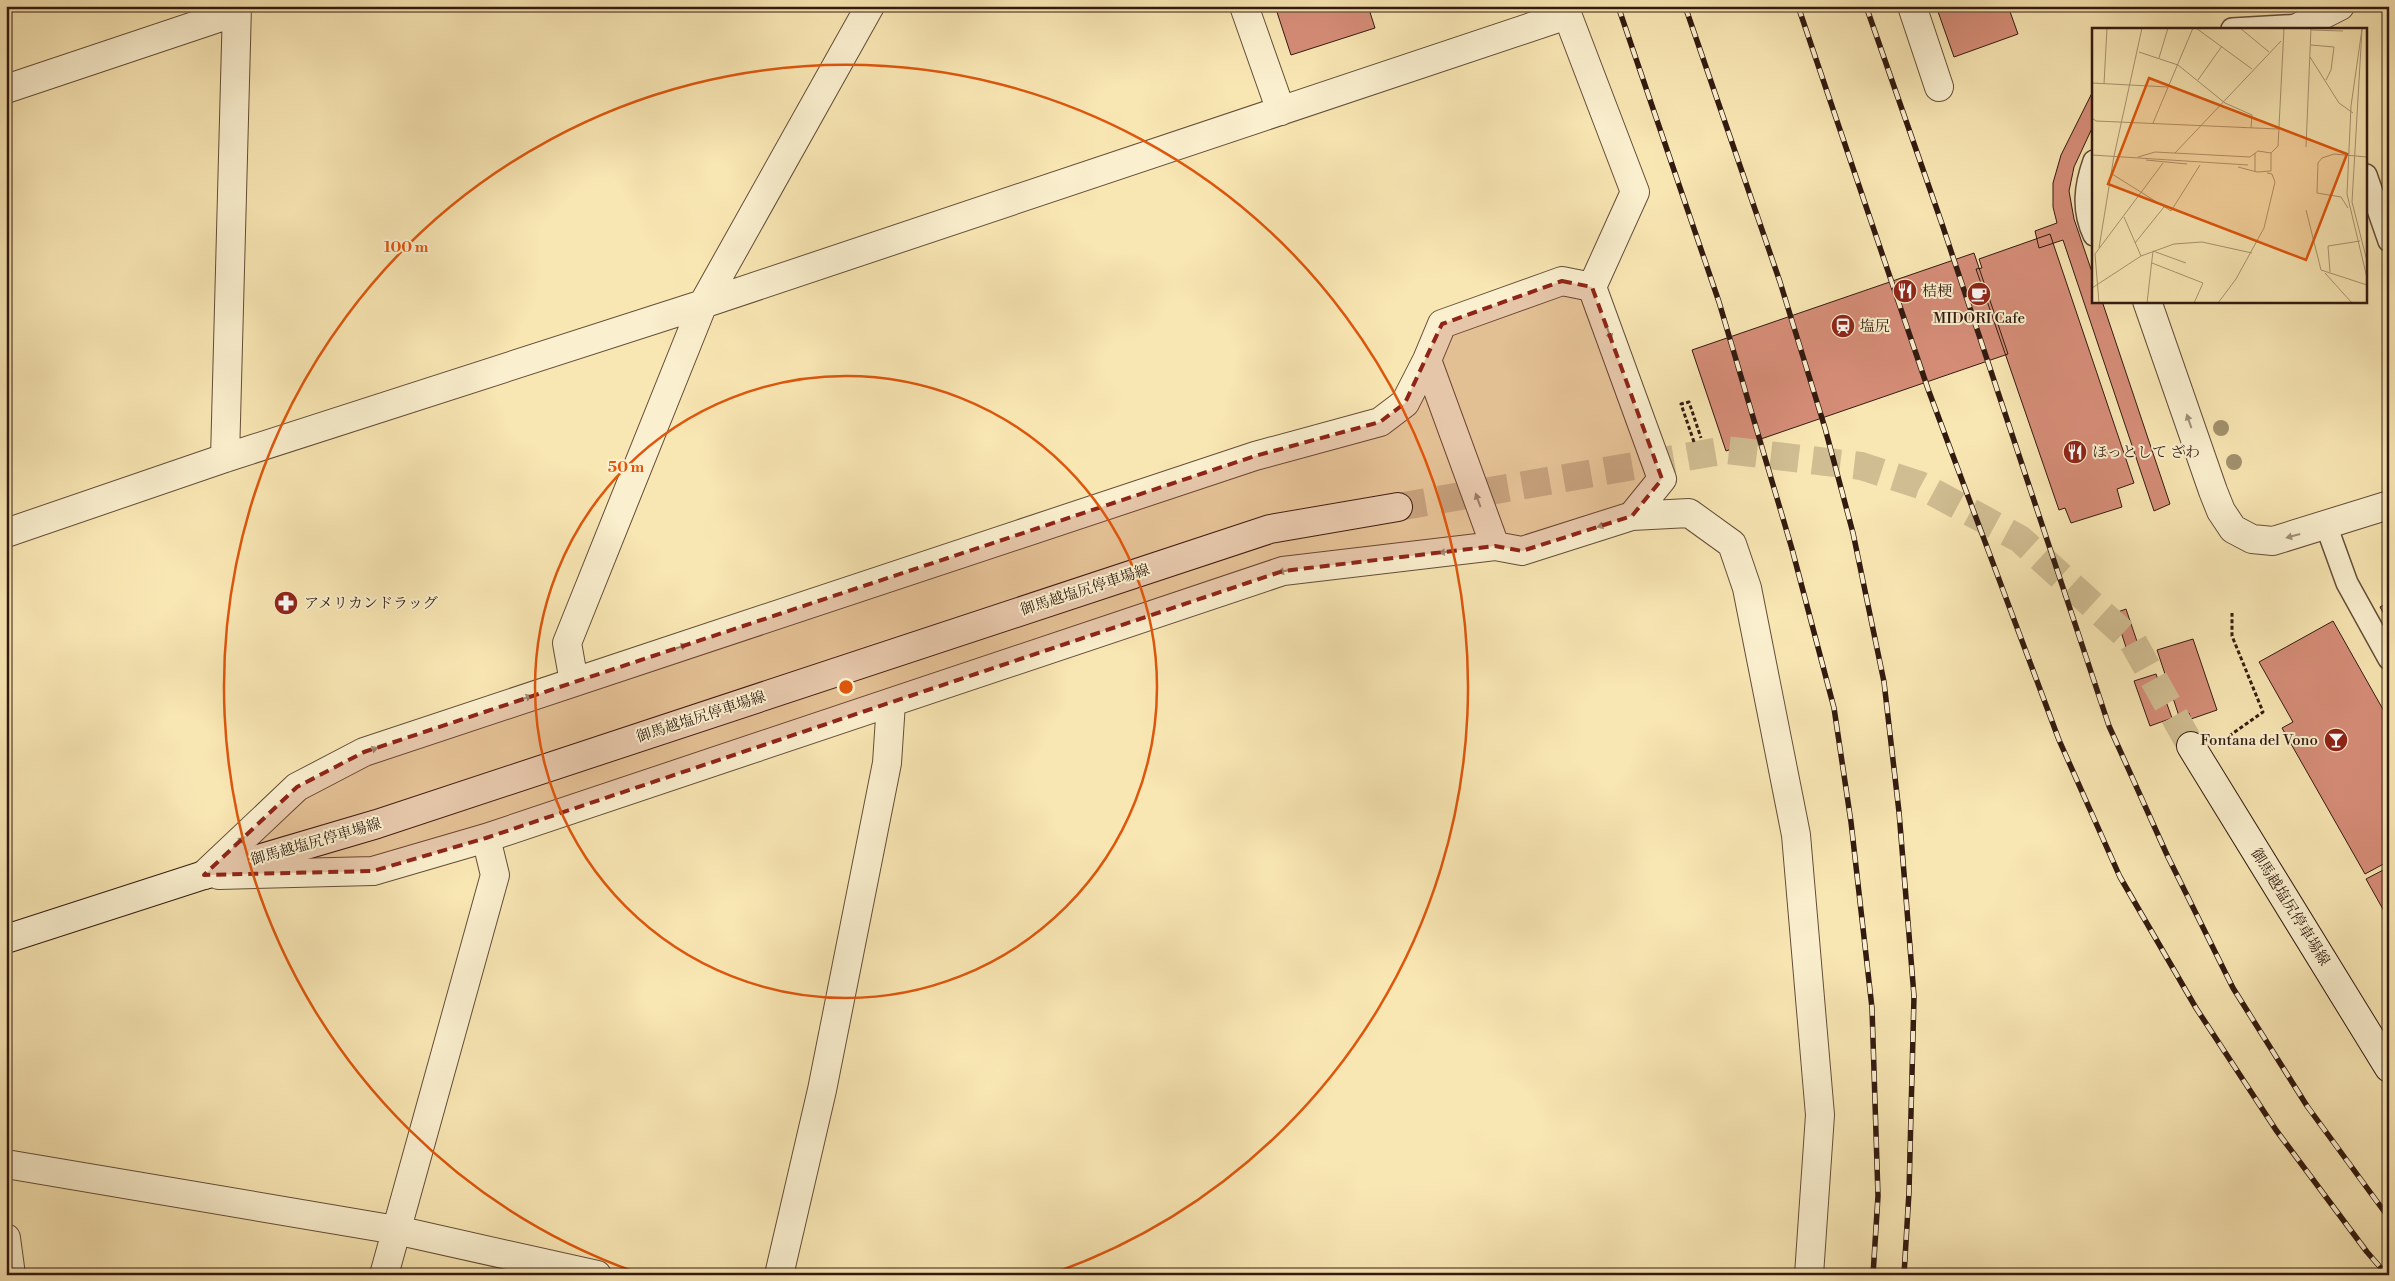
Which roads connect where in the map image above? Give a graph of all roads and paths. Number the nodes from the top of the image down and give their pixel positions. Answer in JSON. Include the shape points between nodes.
{"nodes":[{"id":1,"x":870,"y":6,"type":"edge"},
{"id":2,"x":1244,"y":6,"type":"edge"},
{"id":3,"x":1912,"y":6,"type":"edge"},
{"id":4,"x":2340,"y":6,"type":"edge"},
{"id":5,"x":237,"y":9,"type":"edge"},
{"id":6,"x":1565,"y":10,"type":"edge"},
{"id":7,"x":2299,"y":27,"type":"edge"},
{"id":8,"x":2266,"y":28,"type":"edge"},
{"id":9,"x":6,"y":88,"type":"edge"},
{"id":10,"x":1940,"y":88,"type":"dead end"},
{"id":11,"x":1281,"y":111,"type":"junction"},
{"id":12,"x":2092,"y":166,"type":"edge"},
{"id":13,"x":2368,"y":181,"type":"edge"},
{"id":14,"x":2092,"y":229,"type":"edge"},
{"id":15,"x":2389,"y":241,"type":"edge"},
{"id":16,"x":1592,"y":287,"type":"junction"},
{"id":17,"x":2147,"y":302,"type":"edge"},
{"id":18,"x":703,"y":304,"type":"junction"},
{"id":19,"x":1427,"y":360,"type":"junction"},
{"id":20,"x":1701,"y":438,"type":"dead end"},
{"id":21,"x":1694,"y":442,"type":"dead end"},
{"id":22,"x":225,"y":458,"type":"junction"},
{"id":23,"x":2389,"y":505,"type":"edge"},
{"id":24,"x":1398,"y":507,"type":"tunnel mouth"},
{"id":25,"x":1632,"y":516,"type":"junction"},
{"id":26,"x":2326,"y":526,"type":"junction"},
{"id":27,"x":6,"y":533,"type":"edge"},
{"id":28,"x":1495,"y":546,"type":"junction"},
{"id":29,"x":2232,"y":613,"type":"dead end"},
{"id":30,"x":2389,"y":660,"type":"edge"},
{"id":31,"x":574,"y":682,"type":"junction"},
{"id":32,"x":891,"y":703,"type":"junction"},
{"id":33,"x":2229,"y":736,"type":"dead end"},
{"id":34,"x":2190,"y":746,"type":"tunnel mouth"},
{"id":35,"x":486,"y":838,"type":"junction"},
{"id":36,"x":204,"y":875,"type":"junction"},
{"id":37,"x":6,"y":939,"type":"edge"},
{"id":38,"x":2389,"y":1068,"type":"edge"},
{"id":39,"x":6,"y":1164,"type":"edge"},
{"id":40,"x":396,"y":1230,"type":"junction"},
{"id":41,"x":6,"y":1238,"type":"edge"},
{"id":42,"x":11,"y":1275,"type":"edge"},
{"id":43,"x":384,"y":1275,"type":"edge"},
{"id":44,"x":597,"y":1275,"type":"edge"},
{"id":45,"x":779,"y":1275,"type":"edge"},
{"id":46,"x":1809,"y":1275,"type":"edge"}],
"edges":[{"from":1,"to":18,"type":"street"},
{"from":2,"to":11,"type":"street"},
{"from":3,"to":10,"type":"street"},
{"from":4,"to":7,"type":"street"},
{"from":5,"to":9,"type":"street"},
{"from":5,"to":22,"type":"street"},
{"from":6,"to":11,"type":"street"},
{"from":6,"to":16,"type":"street","via":[[1635,192]]},
{"from":7,"to":8,"type":"lane"},
{"from":11,"to":18,"type":"street"},
{"from":12,"to":14,"type":"lane","via":[[2087,180],[2085,210]]},
{"from":13,"to":15,"type":"lane"},
{"from":16,"to":19,"type":"street","via":[[1562,281],[1442,324]]},
{"from":16,"to":25,"type":"street","one_way":true,"via":[[1662,479]]},
{"from":26,"to":17,"type":"street","one_way":true,"via":[[2273,542],[2252,539],[2233,529],[2213,491]]},
{"from":18,"to":22,"type":"street"},
{"from":18,"to":31,"type":"street","via":[[567,643]]},
{"from":28,"to":19,"type":"street","one_way":true},
{"from":31,"to":19,"type":"street","one_way":true,"via":[[1255,456],[1380,422],[1405,403]]},
{"from":20,"to":21,"type":"path","via":[[1688,402],[1681,404]]},
{"from":22,"to":27,"type":"street"},
{"from":23,"to":26,"type":"street"},
{"from":24,"to":36,"type":"street","name":"御馬越塩尻停車場線","via":[[1270,529],[378,824]]},
{"from":25,"to":28,"type":"street","one_way":true,"via":[[1522,551]]},
{"from":25,"to":46,"type":"street","via":[[1689,513],[1732,544],[1747,588],[1796,835],[1820,1115]]},
{"from":26,"to":30,"type":"lane","via":[[2347,583]]},
{"from":28,"to":32,"type":"street","one_way":true,"via":[[1283,571]]},
{"from":29,"to":33,"type":"path","via":[[2232,636],[2263,712]]},
{"from":36,"to":31,"type":"street","one_way":true,"via":[[297,787],[364,752]]},
{"from":32,"to":35,"type":"street"},
{"from":32,"to":45,"type":"street","via":[[887,763],[822,1090]]},
{"from":34,"to":38,"type":"street","name":"御馬越塩尻停車場線"},
{"from":35,"to":36,"type":"street","via":[[373,871]]},
{"from":35,"to":40,"type":"street","via":[[495,875]]},
{"from":36,"to":37,"type":"street","name":"御馬越塩尻停車場線"},
{"from":39,"to":40,"type":"street"},
{"from":40,"to":43,"type":"street"},
{"from":40,"to":44,"type":"street"},
{"from":41,"to":42,"type":"street"}]}
